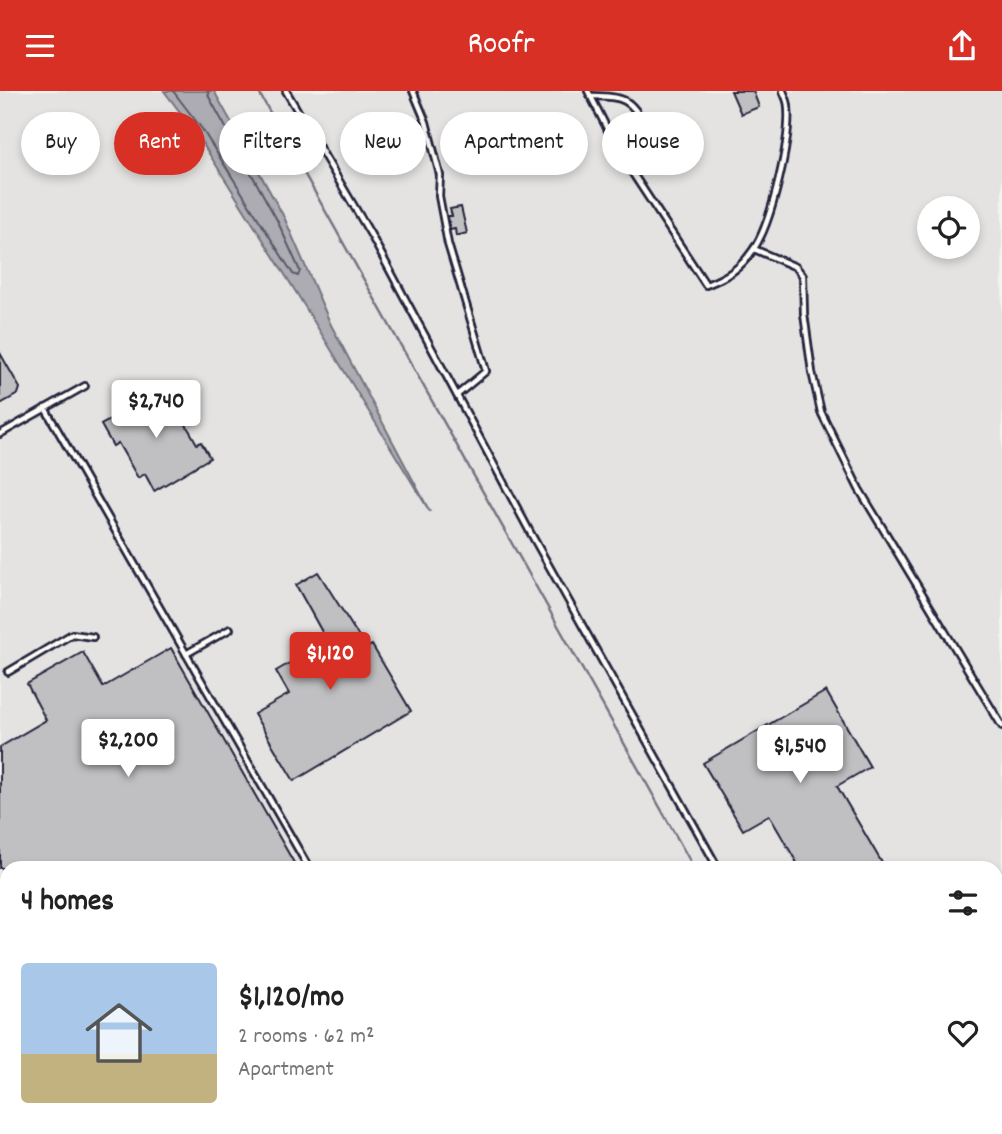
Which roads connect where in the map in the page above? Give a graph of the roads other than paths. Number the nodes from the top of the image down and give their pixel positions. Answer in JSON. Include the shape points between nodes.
{"nodes":[{"id":1,"x":286,"y":91,"type":"edge"},
{"id":2,"x":412,"y":91,"type":"edge"},
{"id":3,"x":783,"y":91,"type":"edge"},
{"id":4,"x":589,"y":94,"type":"edge"},
{"id":5,"x":638,"y":112,"type":"edge"},
{"id":6,"x":602,"y":119,"type":"edge"},
{"id":7,"x":634,"y":175,"type":"edge"},
{"id":8,"x":754,"y":249,"type":"junction"},
{"id":9,"x":85,"y":386,"type":"dead end"},
{"id":10,"x":457,"y":395,"type":"junction"},
{"id":11,"x":45,"y":408,"type":"junction"},
{"id":12,"x":0,"y":433,"type":"edge"},
{"id":13,"x":230,"y":629,"type":"dead end"},
{"id":14,"x":93,"y":637,"type":"dead end"},
{"id":15,"x":186,"y":654,"type":"junction"},
{"id":16,"x":8,"y":672,"type":"dead end"},
{"id":17,"x":1002,"y":726,"type":"edge"},
{"id":18,"x":305,"y":861,"type":"edge"},
{"id":19,"x":714,"y":861,"type":"edge"}],
"edges":[{"from":1,"to":10,"type":"lane"},
{"from":2,"to":10,"type":"lane","via":[[426,122],[440,175],[448,244],[486,371]]},
{"from":3,"to":8,"type":"lane","via":[[788,105],[786,145],[769,213]]},
{"from":4,"to":5,"type":"lane","via":[[617,97]]},
{"from":4,"to":6,"type":"lane"},
{"from":7,"to":8,"type":"lane","via":[[706,285],[728,277]]},
{"from":8,"to":17,"type":"lane","via":[[796,267],[803,276],[804,314],[821,412],[859,489]]},
{"from":9,"to":11,"type":"lane"},
{"from":10,"to":19,"type":"lane"},
{"from":11,"to":12,"type":"lane"},
{"from":11,"to":15,"type":"lane"},
{"from":13,"to":15,"type":"lane"},
{"from":14,"to":16,"type":"lane","via":[[72,634]]},
{"from":15,"to":18,"type":"lane"}]}
